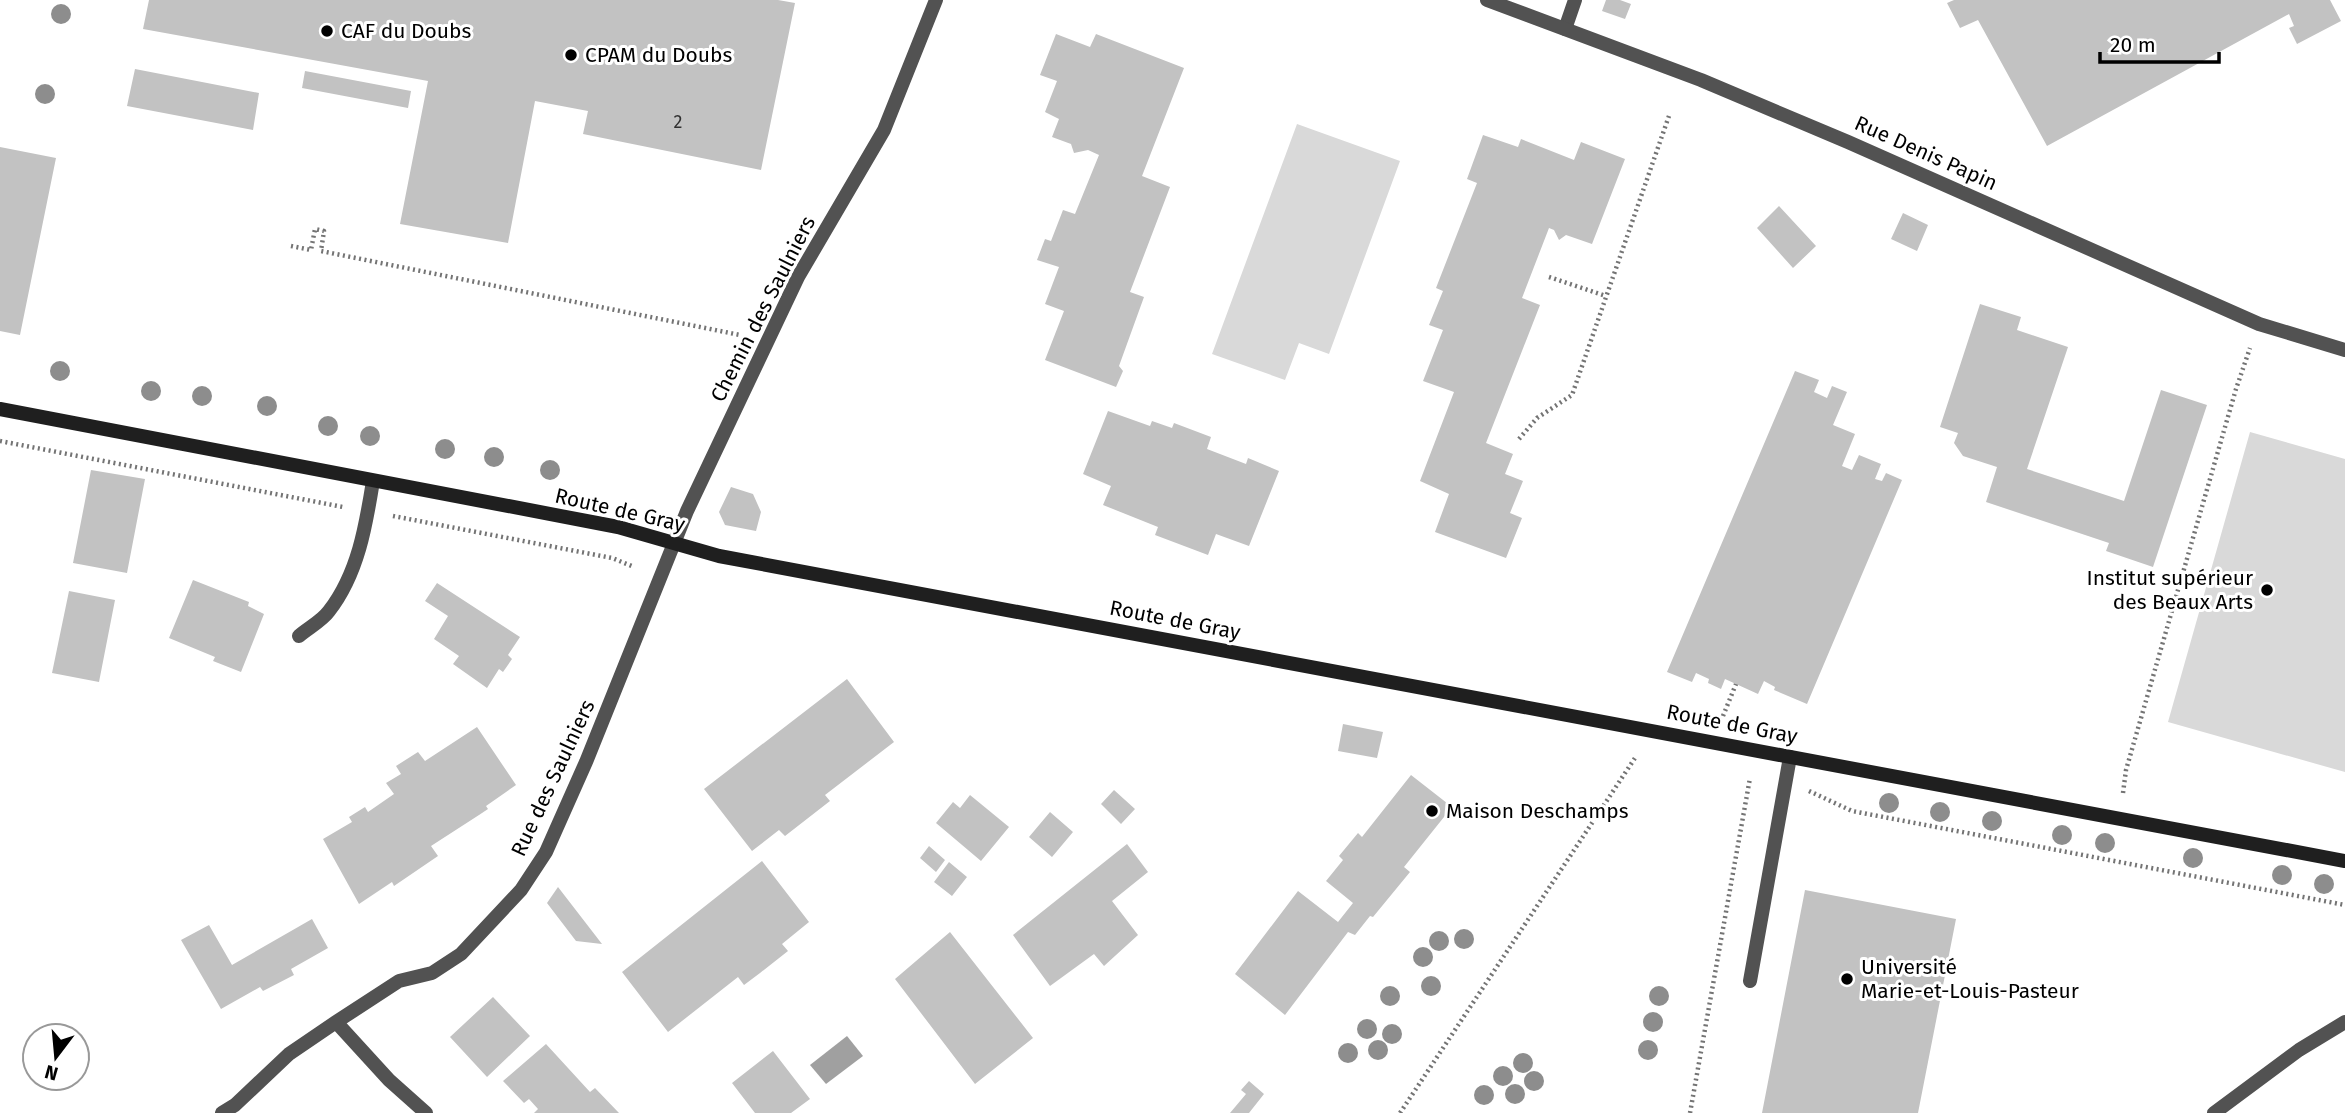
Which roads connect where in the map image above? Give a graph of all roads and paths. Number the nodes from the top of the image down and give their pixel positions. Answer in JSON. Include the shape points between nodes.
{"nodes":[{"id":1,"x":936,"y":0,"type":"edge"},
{"id":2,"x":1487,"y":0,"type":"edge"},
{"id":3,"x":1575,"y":0,"type":"edge"},
{"id":4,"x":1564,"y":29,"type":"junction"},
{"id":5,"x":1670,"y":113,"type":"dead end"},
{"id":6,"x":291,"y":246,"type":"dead end"},
{"id":7,"x":1549,"y":277,"type":"dead end"},
{"id":8,"x":1606,"y":296,"type":"junction"},
{"id":9,"x":2259,"y":324,"type":"junction"},
{"id":10,"x":768,"y":341,"type":"junction"},
{"id":11,"x":2345,"y":350,"type":"edge"},
{"id":12,"x":0,"y":409,"type":"edge"},
{"id":13,"x":1519,"y":439,"type":"dead end"},
{"id":14,"x":0,"y":441,"type":"edge"},
{"id":15,"x":373,"y":481,"type":"junction"},
{"id":16,"x":368,"y":512,"type":"junction"},
{"id":17,"x":674,"y":544,"type":"junction"},
{"id":18,"x":634,"y":566,"type":"dead end"},
{"id":19,"x":651,"y":603,"type":"joint"},
{"id":20,"x":299,"y":636,"type":"dead end"},
{"id":21,"x":1736,"y":684,"type":"dead end"},
{"id":22,"x":1723,"y":719,"type":"dead end"},
{"id":23,"x":1622,"y":755,"type":"dead end"},
{"id":24,"x":1790,"y":757,"type":"junction"},
{"id":25,"x":1635,"y":758,"type":"junction"},
{"id":26,"x":1648,"y":760,"type":"dead end"},
{"id":27,"x":1737,"y":776,"type":"dead end"},
{"id":28,"x":1750,"y":778,"type":"junction"},
{"id":29,"x":1785,"y":784,"type":"junction"},
{"id":30,"x":2123,"y":795,"type":"dead end"},
{"id":31,"x":2345,"y":861,"type":"edge"},
{"id":32,"x":2345,"y":905,"type":"edge"},
{"id":33,"x":1750,"y":981,"type":"dead end"},
{"id":34,"x":336,"y":1022,"type":"junction"},
{"id":35,"x":2345,"y":1022,"type":"edge"},
{"id":36,"x":222,"y":1113,"type":"edge"},
{"id":37,"x":426,"y":1113,"type":"edge"},
{"id":38,"x":1400,"y":1113,"type":"edge"},
{"id":39,"x":1690,"y":1113,"type":"edge"},
{"id":40,"x":2214,"y":1113,"type":"edge"}],
"edges":[{"from":1,"to":10,"type":"street","name":"Chemin des Saulniers","via":[[884,130],[798,277]]},
{"from":2,"to":4,"type":"street","name":"Rue Denis Papin"},
{"from":3,"to":4,"type":"street"},
{"from":4,"to":9,"type":"street","name":"Rue Denis Papin","via":[[1848,142]]},
{"from":5,"to":8,"type":"path"},
{"from":6,"to":10,"type":"path","via":[[311,250],[315,229],[324,231],[321,251]]},
{"from":7,"to":8,"type":"path"},
{"from":8,"to":13,"type":"path","via":[[1572,395],[1536,418]]},
{"from":9,"to":11,"type":"street","name":"Rue Denis Papin"},
{"from":9,"to":30,"type":"path","via":[[2236,389],[2126,770]]},
{"from":10,"to":17,"type":"street","name":"Chemin des Saulniers"},
{"from":12,"to":15,"type":"main road","name":"Route de Gray"},
{"from":14,"to":16,"type":"path"},
{"from":15,"to":16,"type":"street"},
{"from":15,"to":17,"type":"main road","name":"Route de Gray","via":[[618,527]]},
{"from":16,"to":18,"type":"path"},
{"from":16,"to":20,"type":"street","via":[[350,575],[328,613]]},
{"from":17,"to":19,"type":"street","name":"Chemin des Saulniers"},
{"from":17,"to":24,"type":"main road","name":"Route de Gray"},
{"from":19,"to":34,"type":"street","name":"Rue des Saulniers","via":[[546,852],[521,890],[461,954],[432,973],[399,981]]},
{"from":21,"to":22,"type":"path"},
{"from":23,"to":25,"type":"path"},
{"from":24,"to":29,"type":"street"},
{"from":24,"to":31,"type":"main road","name":"Route de Gray"},
{"from":25,"to":26,"type":"path"},
{"from":25,"to":38,"type":"path"},
{"from":27,"to":28,"type":"path"},
{"from":28,"to":29,"type":"path"},
{"from":28,"to":39,"type":"path"},
{"from":29,"to":32,"type":"path","via":[[1852,811]]},
{"from":29,"to":33,"type":"street"},
{"from":34,"to":36,"type":"street","name":"Rue des Saulniers","via":[[289,1054]]},
{"from":34,"to":37,"type":"street"},
{"from":35,"to":40,"type":"street"}]}
